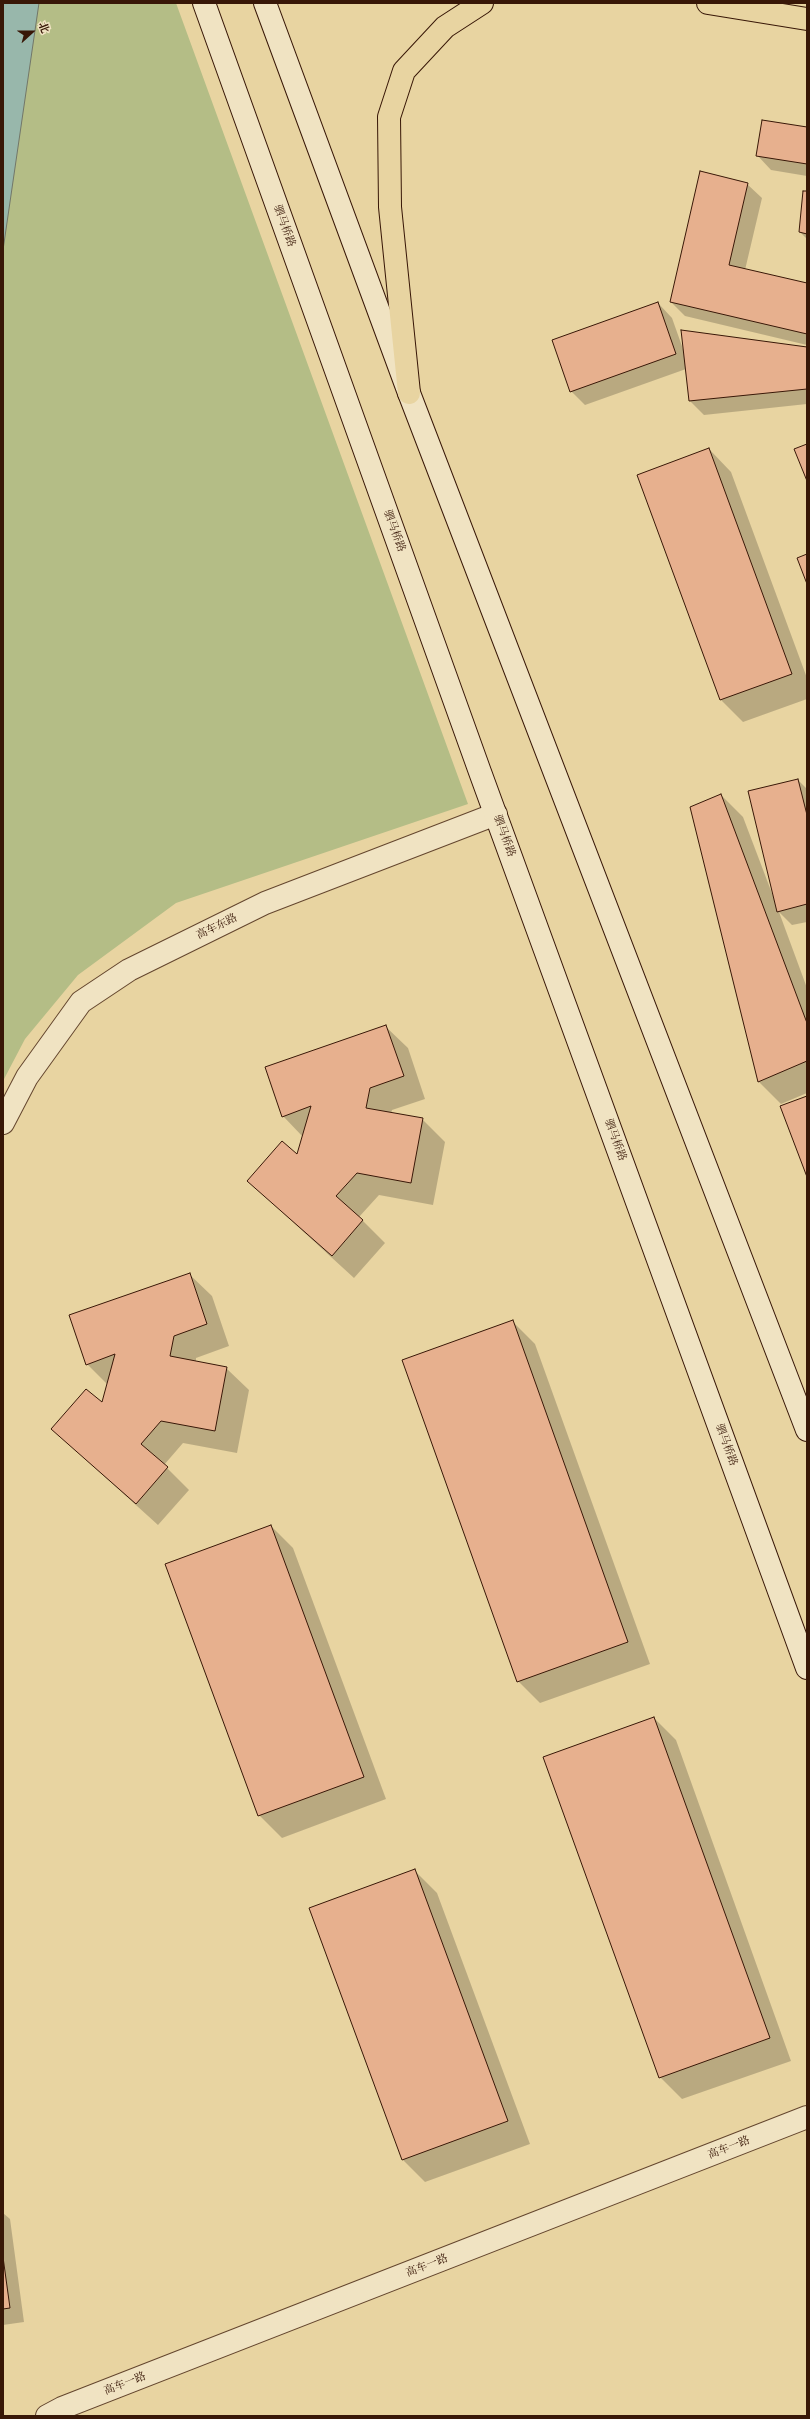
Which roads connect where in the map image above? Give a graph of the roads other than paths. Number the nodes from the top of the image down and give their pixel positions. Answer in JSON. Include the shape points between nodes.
{"nodes":[{"id":1,"x":204,"y":3,"type":"edge"},
{"id":2,"x":264,"y":3,"type":"edge"},
{"id":3,"x":482,"y":3,"type":"edge"},
{"id":4,"x":708,"y":3,"type":"edge"},
{"id":5,"x":807,"y":19,"type":"edge"},
{"id":6,"x":410,"y":393,"type":"junction"},
{"id":7,"x":496,"y":814,"type":"junction"},
{"id":8,"x":3,"y":1123,"type":"edge"},
{"id":9,"x":807,"y":1430,"type":"edge"},
{"id":10,"x":807,"y":1668,"type":"edge"},
{"id":11,"x":807,"y":2117,"type":"edge"},
{"id":12,"x":47,"y":2416,"type":"edge"}],
"edges":[{"from":1,"to":7,"type":"main road","name":"驷马桥路"},
{"from":2,"to":6,"type":"main road"},
{"from":3,"to":6,"type":"main road","via":[[444,27],[404,71],[389,117],[390,208]]},
{"from":4,"to":5,"type":"main road"},
{"from":6,"to":9,"type":"main road"},
{"from":7,"to":8,"type":"main road","name":"高车东路","via":[[265,903],[128,970],[81,1002],[28,1077]]},
{"from":7,"to":10,"type":"main road","name":"驷马桥路"},
{"from":11,"to":12,"type":"main road","name":"高车一路"}]}
